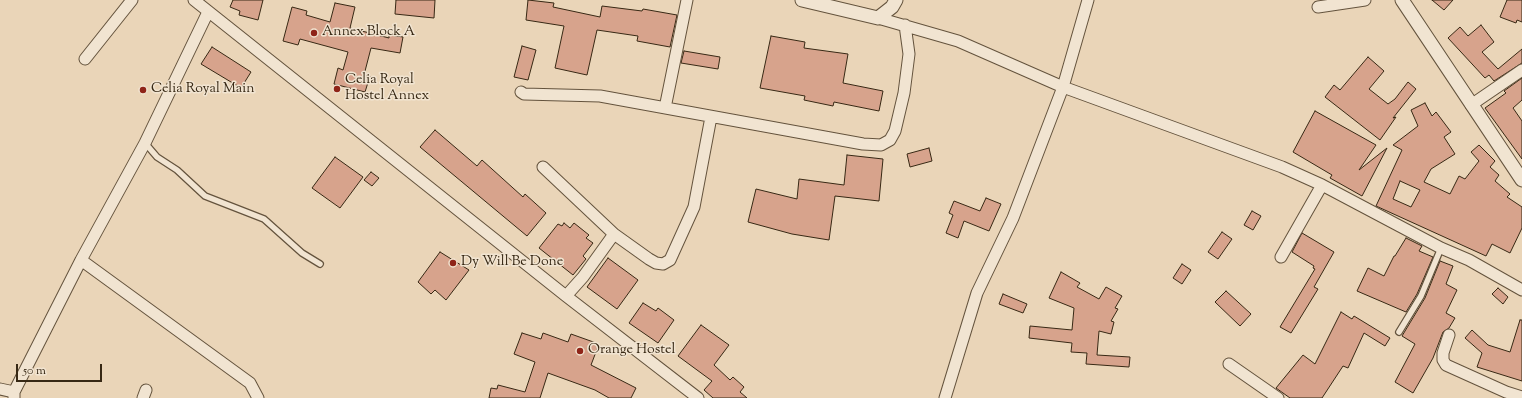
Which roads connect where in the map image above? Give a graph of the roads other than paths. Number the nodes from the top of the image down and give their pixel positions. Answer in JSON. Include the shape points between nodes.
{"nodes":[{"id":1,"x":132,"y":0,"type":"edge"},
{"id":2,"x":194,"y":0,"type":"edge"},
{"id":3,"x":687,"y":0,"type":"edge"},
{"id":4,"x":802,"y":0,"type":"edge"},
{"id":5,"x":896,"y":0,"type":"edge"},
{"id":6,"x":1088,"y":0,"type":"edge"},
{"id":7,"x":1365,"y":0,"type":"edge"},
{"id":8,"x":1402,"y":0,"type":"edge"},
{"id":9,"x":1318,"y":7,"type":"dead end"},
{"id":10,"x":208,"y":12,"type":"junction"},
{"id":11,"x":878,"y":18,"type":"junction"},
{"id":12,"x":905,"y":25,"type":"junction"},
{"id":13,"x":85,"y":59,"type":"dead end"},
{"id":14,"x":1522,"y":70,"type":"edge"},
{"id":15,"x":1063,"y":87,"type":"junction"},
{"id":16,"x":521,"y":92,"type":"dead end"},
{"id":17,"x":1471,"y":105,"type":"junction"},
{"id":18,"x":665,"y":108,"type":"junction"},
{"id":19,"x":711,"y":117,"type":"junction"},
{"id":20,"x":145,"y":143,"type":"junction"},
{"id":21,"x":543,"y":167,"type":"dead end"},
{"id":22,"x":1522,"y":180,"type":"edge"},
{"id":23,"x":1322,"y":184,"type":"junction"},
{"id":24,"x":614,"y":234,"type":"junction"},
{"id":25,"x":1441,"y":248,"type":"junction"},
{"id":26,"x":1281,"y":257,"type":"dead end"},
{"id":27,"x":81,"y":260,"type":"junction"},
{"id":28,"x":320,"y":264,"type":"dead end"},
{"id":29,"x":1522,"y":290,"type":"edge"},
{"id":30,"x":566,"y":296,"type":"junction"},
{"id":31,"x":1399,"y":332,"type":"dead end"},
{"id":32,"x":1450,"y":335,"type":"dead end"},
{"id":33,"x":1230,"y":364,"type":"dead end"},
{"id":34,"x":0,"y":389,"type":"edge"},
{"id":35,"x":14,"y":395,"type":"edge"},
{"id":36,"x":696,"y":397,"type":"edge"},
{"id":37,"x":1522,"y":397,"type":"edge"},
{"id":38,"x":258,"y":398,"type":"edge"},
{"id":39,"x":945,"y":398,"type":"edge"},
{"id":40,"x":1278,"y":398,"type":"edge"}],
"edges":[{"from":1,"to":13,"type":"street"},
{"from":2,"to":10,"type":"street"},
{"from":3,"to":18,"type":"street"},
{"from":4,"to":11,"type":"street"},
{"from":5,"to":11,"type":"street","via":[[892,7]]},
{"from":6,"to":15,"type":"street"},
{"from":7,"to":9,"type":"street"},
{"from":8,"to":17,"type":"street"},
{"from":10,"to":20,"type":"street"},
{"from":10,"to":30,"type":"street"},
{"from":11,"to":12,"type":"street"},
{"from":12,"to":15,"type":"street","via":[[958,41]]},
{"from":12,"to":19,"type":"street","via":[[909,54],[904,93],[895,131],[890,140],[881,145]]},
{"from":14,"to":17,"type":"street"},
{"from":15,"to":23,"type":"street"},
{"from":15,"to":39,"type":"street","via":[[1013,218],[976,293]]},
{"from":16,"to":18,"type":"street","via":[[600,96]]},
{"from":17,"to":22,"type":"street"},
{"from":18,"to":19,"type":"street"},
{"from":19,"to":24,"type":"street","via":[[694,207],[670,260],[663,264],[656,263]]},
{"from":20,"to":27,"type":"street"},
{"from":20,"to":28,"type":"lane","via":[[157,157],[177,170],[205,196],[264,219],[302,253]]},
{"from":21,"to":24,"type":"street"},
{"from":23,"to":25,"type":"street"},
{"from":23,"to":26,"type":"street"},
{"from":24,"to":30,"type":"street"},
{"from":25,"to":29,"type":"street","via":[[1469,260]]},
{"from":25,"to":31,"type":"lane","via":[[1421,296]]},
{"from":27,"to":35,"type":"street"},
{"from":27,"to":38,"type":"street","via":[[250,383]]},
{"from":30,"to":36,"type":"street"},
{"from":32,"to":37,"type":"street","via":[[1443,353],[1446,365]]},
{"from":33,"to":40,"type":"street"},
{"from":34,"to":35,"type":"street"}]}
